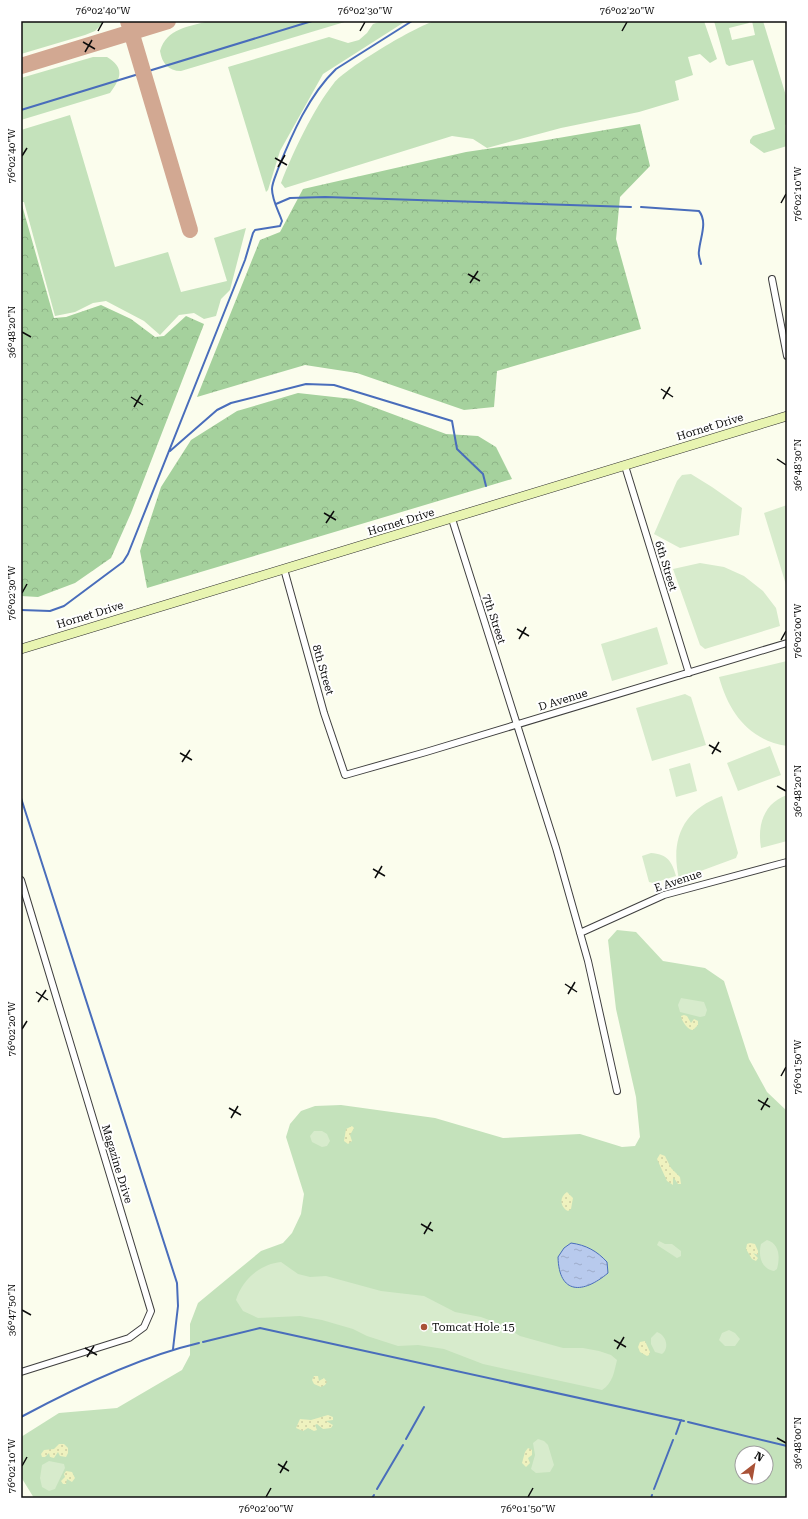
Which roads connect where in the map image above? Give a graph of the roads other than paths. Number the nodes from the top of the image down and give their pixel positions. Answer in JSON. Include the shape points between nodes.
{"nodes":[{"id":1,"x":772,"y":279,"type":"dead end"},
{"id":2,"x":784,"y":320,"type":"edge"},
{"id":3,"x":787,"y":356,"type":"edge"},
{"id":4,"x":787,"y":416,"type":"edge"},
{"id":5,"x":625,"y":466,"type":"junction"},
{"id":6,"x":452,"y":519,"type":"junction"},
{"id":7,"x":284,"y":569,"type":"junction"},
{"id":8,"x":787,"y":643,"type":"edge"},
{"id":9,"x":21,"y":649,"type":"edge"},
{"id":10,"x":689,"y":673,"type":"junction"},
{"id":11,"x":518,"y":725,"type":"junction"},
{"id":12,"x":345,"y":775,"type":"joint"},
{"id":13,"x":787,"y":862,"type":"edge"},
{"id":14,"x":21,"y":880,"type":"edge"},
{"id":15,"x":580,"y":933,"type":"junction"},
{"id":16,"x":617,"y":1091,"type":"dead end"},
{"id":17,"x":21,"y":1372,"type":"edge"}],
"edges":[{"from":1,"to":2,"type":"street"},
{"from":2,"to":3,"type":"street"},
{"from":4,"to":5,"type":"main road","name":"Hornet Drive"},
{"from":5,"to":6,"type":"main road","name":"Hornet Drive"},
{"from":5,"to":10,"type":"street","name":"6th Street"},
{"from":6,"to":7,"type":"main road","name":"Hornet Drive"},
{"from":6,"to":11,"type":"street","name":"7th Street"},
{"from":7,"to":9,"type":"main road","name":"Hornet Drive"},
{"from":7,"to":12,"type":"street","name":"8th Street","via":[[324,713]]},
{"from":8,"to":10,"type":"street","name":"D Avenue"},
{"from":10,"to":11,"type":"street","name":"D Avenue"},
{"from":11,"to":12,"type":"street","name":"D Avenue"},
{"from":11,"to":15,"type":"street","name":"7th Street"},
{"from":13,"to":15,"type":"street","name":"E Avenue","via":[[664,895]]},
{"from":14,"to":17,"type":"street","name":"Magazine Drive","via":[[151,1311],[144,1327],[129,1338]]},
{"from":15,"to":16,"type":"street","name":"7th Street"}]}
